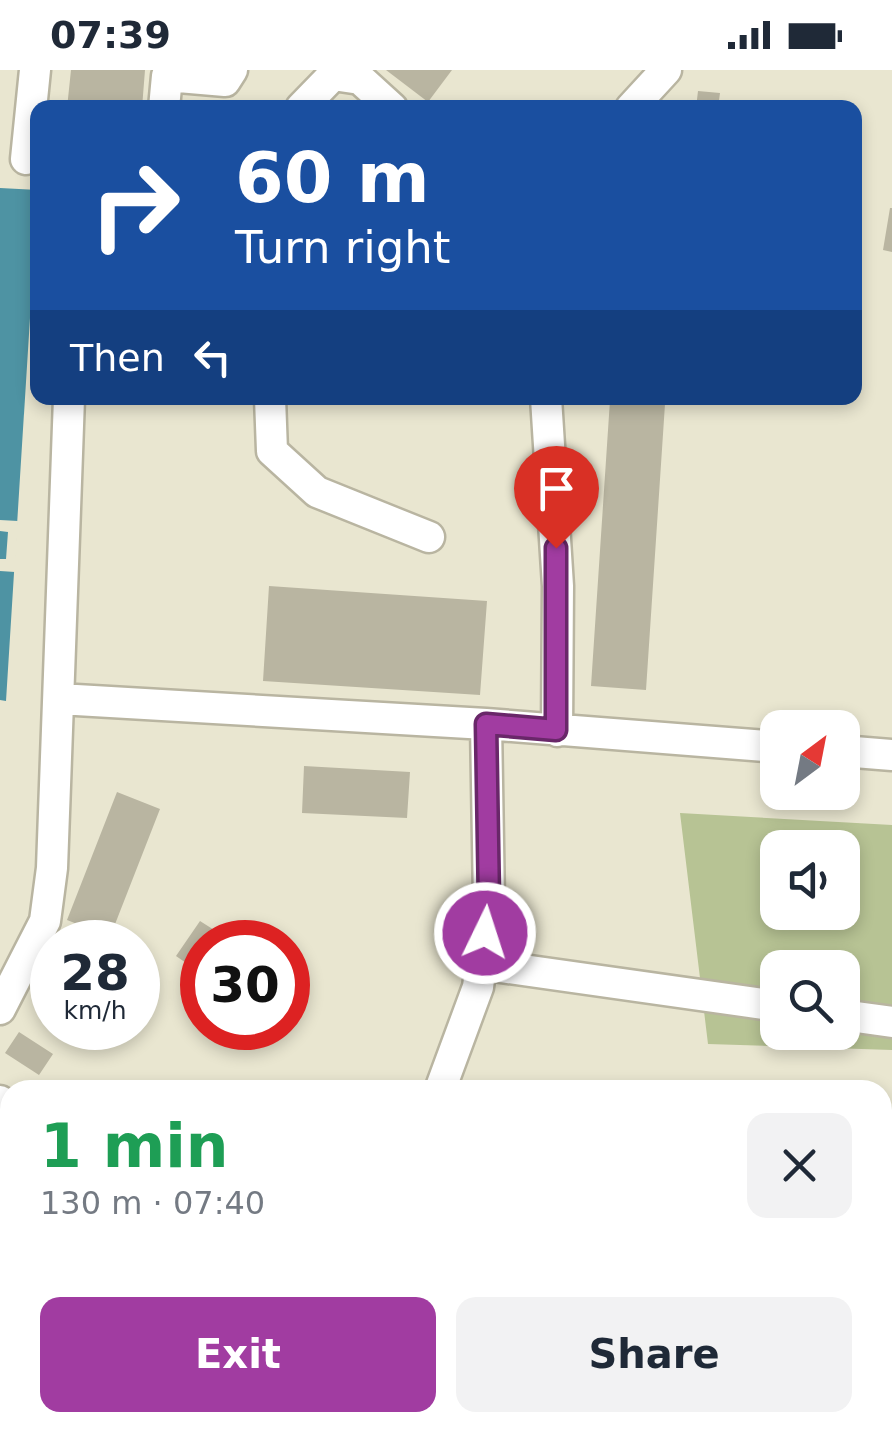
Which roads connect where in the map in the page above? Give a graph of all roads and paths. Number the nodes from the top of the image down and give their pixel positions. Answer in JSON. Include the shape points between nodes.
{"nodes":[{"id":1,"x":35,"y":70,"type":"edge"},
{"id":2,"x":232,"y":70,"type":"edge"},
{"id":3,"x":666,"y":70,"type":"edge"},
{"id":4,"x":30,"y":100,"type":"edge"},
{"id":5,"x":165,"y":100,"type":"edge"},
{"id":6,"x":309,"y":100,"type":"edge"},
{"id":7,"x":383,"y":100,"type":"edge"},
{"id":8,"x":638,"y":100,"type":"edge"},
{"id":9,"x":30,"y":102,"type":"edge"},
{"id":10,"x":21,"y":159,"type":"edge"},
{"id":11,"x":69,"y":405,"type":"edge"},
{"id":12,"x":270,"y":405,"type":"edge"},
{"id":13,"x":546,"y":405,"type":"edge"},
{"id":14,"x":429,"y":537,"type":"dead end"},
{"id":15,"x":58,"y":699,"type":"junction"},
{"id":16,"x":486,"y":724,"type":"junction"},
{"id":17,"x":556,"y":730,"type":"junction"},
{"id":18,"x":760,"y":745,"type":"edge"},
{"id":19,"x":860,"y":752,"type":"edge"},
{"id":20,"x":892,"y":755,"type":"edge"},
{"id":21,"x":480,"y":964,"type":"junction"},
{"id":22,"x":760,"y":1003,"type":"edge"},
{"id":23,"x":0,"y":1009,"type":"edge"},
{"id":24,"x":860,"y":1018,"type":"edge"},
{"id":25,"x":892,"y":1022,"type":"edge"},
{"id":26,"x":444,"y":1080,"type":"edge"}],
"edges":[{"from":1,"to":4,"type":"street"},
{"from":2,"to":5,"type":"street","via":[[226,81],[167,76]]},
{"from":3,"to":8,"type":"street"},
{"from":6,"to":7,"type":"street","via":[[333,75],[360,79]]},
{"from":9,"to":10,"type":"street"},
{"from":11,"to":15,"type":"street"},
{"from":12,"to":14,"type":"street","via":[[272,451],[317,492]]},
{"from":13,"to":17,"type":"street","via":[[558,586]]},
{"from":15,"to":16,"type":"street"},
{"from":15,"to":23,"type":"street","via":[[45,921]]},
{"from":16,"to":17,"type":"street"},
{"from":16,"to":21,"type":"street","via":[[489,902]]},
{"from":17,"to":18,"type":"street"},
{"from":19,"to":20,"type":"street"},
{"from":21,"to":22,"type":"street"},
{"from":21,"to":26,"type":"street"},
{"from":24,"to":25,"type":"street"}]}
